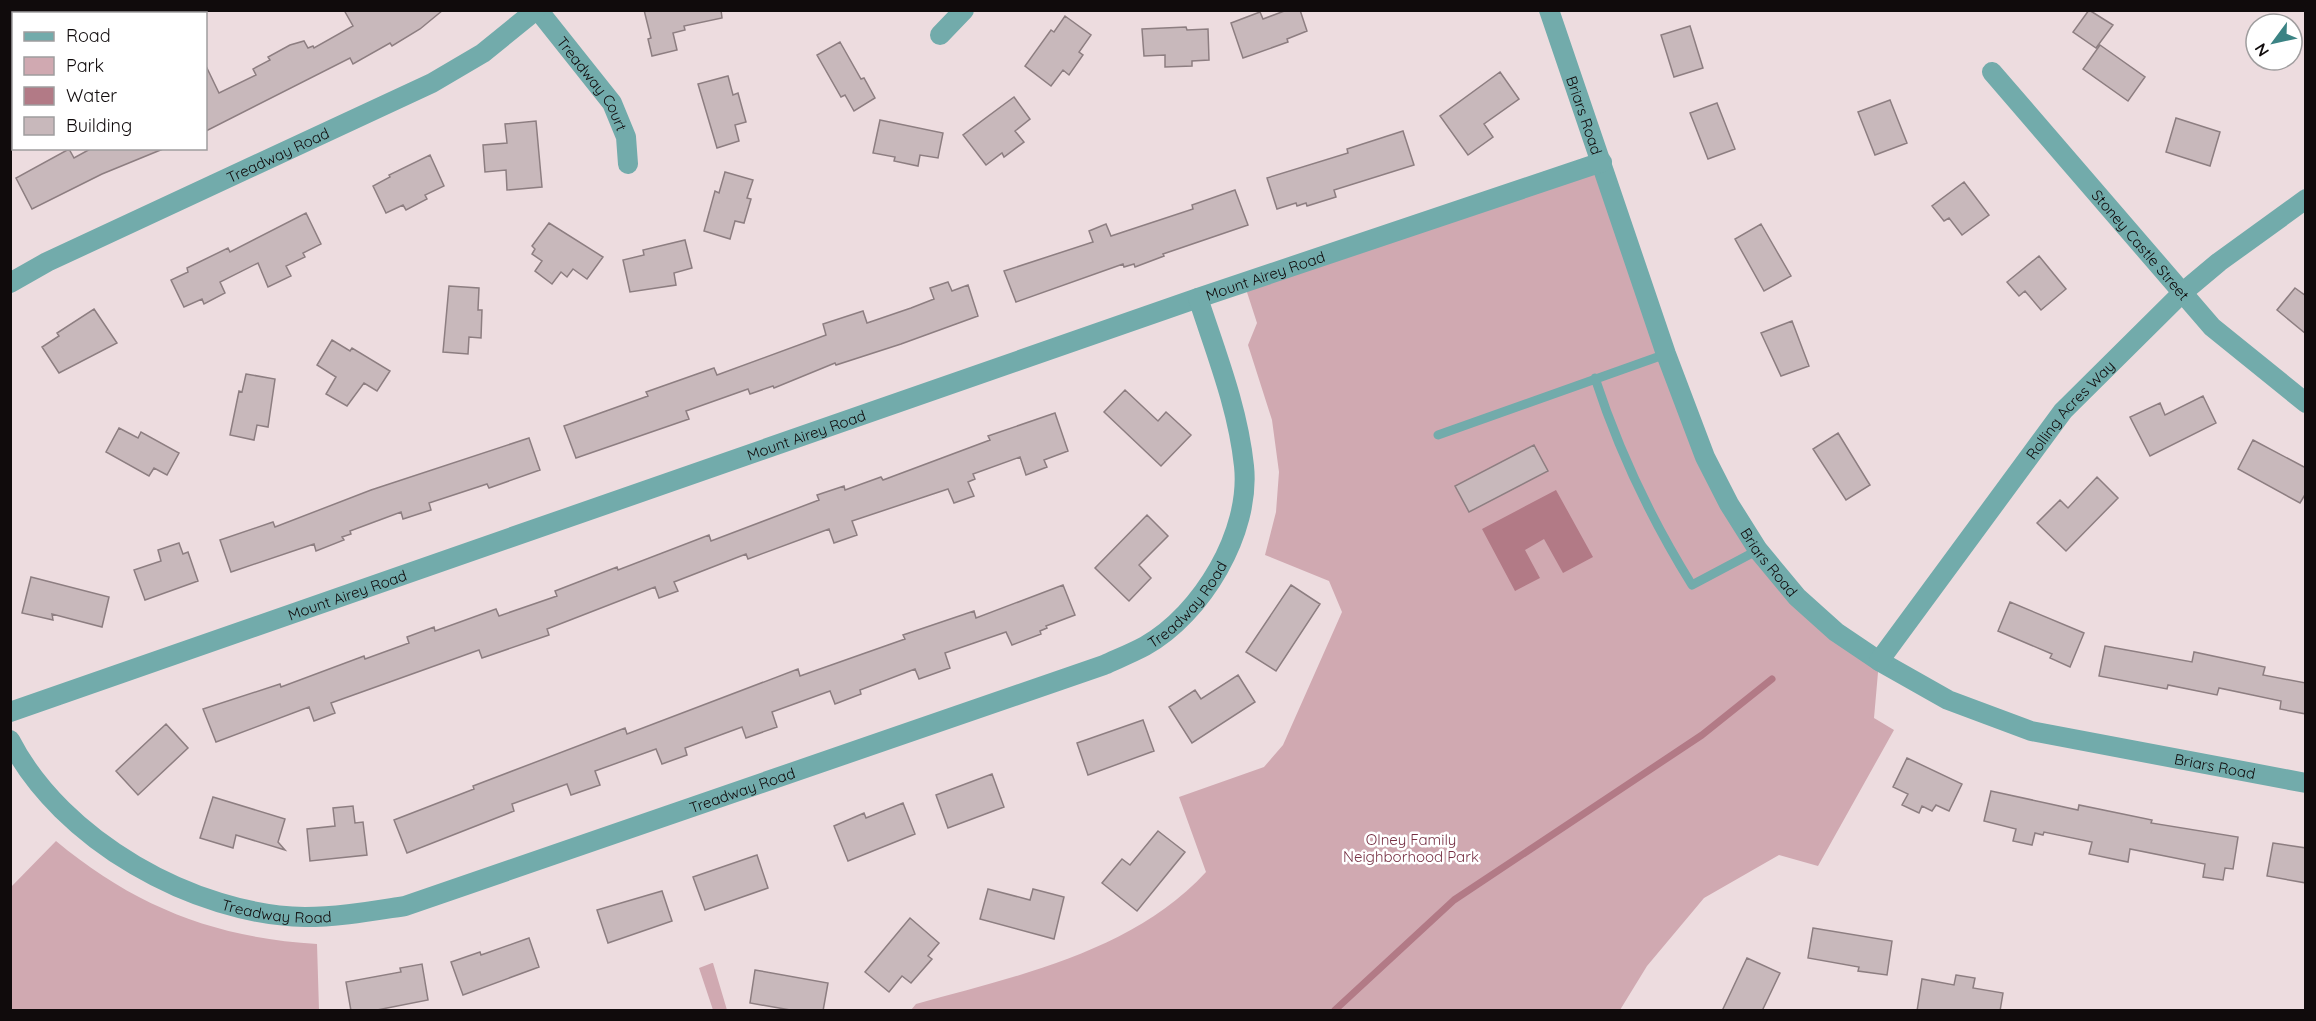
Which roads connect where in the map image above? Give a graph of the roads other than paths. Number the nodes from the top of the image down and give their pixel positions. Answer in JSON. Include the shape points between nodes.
{"nodes":[{"id":1,"x":537,"y":10,"type":"edge"},
{"id":2,"x":964,"y":10,"type":"edge"},
{"id":3,"x":1549,"y":10,"type":"edge"},
{"id":4,"x":940,"y":35,"type":"dead end"},
{"id":5,"x":1992,"y":72,"type":"dead end"},
{"id":6,"x":1602,"y":162,"type":"junction"},
{"id":7,"x":628,"y":164,"type":"dead end"},
{"id":8,"x":2306,"y":199,"type":"edge"},
{"id":9,"x":10,"y":284,"type":"edge"},
{"id":10,"x":2182,"y":293,"type":"junction"},
{"id":11,"x":1198,"y":298,"type":"junction"},
{"id":12,"x":1666,"y":354,"type":"junction"},
{"id":13,"x":1595,"y":378,"type":"junction"},
{"id":14,"x":2306,"y":403,"type":"edge"},
{"id":15,"x":1438,"y":435,"type":"dead end"},
{"id":16,"x":1758,"y":550,"type":"junction"},
{"id":17,"x":1879,"y":661,"type":"junction"},
{"id":18,"x":10,"y":712,"type":"edge"},
{"id":19,"x":10,"y":740,"type":"edge"},
{"id":20,"x":2306,"y":783,"type":"edge"}],
"edges":[{"from":1,"to":7,"type":"street","name":"Treadway Court","via":[[612,103],[626,137]]},
{"from":1,"to":9,"type":"street","name":"Treadway Road","via":[[483,52],[432,83],[47,261]]},
{"from":2,"to":4,"type":"street"},
{"from":3,"to":6,"type":"street","name":"Briars Road"},
{"from":5,"to":10,"type":"street","name":"Stoney Castle Street"},
{"from":6,"to":11,"type":"street","name":"Mount Airey Road"},
{"from":6,"to":12,"type":"street","name":"Briars Road"},
{"from":8,"to":10,"type":"street","name":"Rolling Acres Way"},
{"from":10,"to":14,"type":"street","name":"Stoney Castle Street","via":[[2212,327]]},
{"from":10,"to":17,"type":"street","name":"Rolling Acres Way","via":[[2062,411]]},
{"from":11,"to":18,"type":"street","name":"Mount Airey Road"},
{"from":11,"to":19,"type":"street","name":"Treadway Road","via":[[1239,432],[1244,498],[1238,527],[1214,577],[1169,628],[1147,645],[1104,665],[405,906],[340,916],[302,917],[233,906],[162,881],[117,856],[76,823],[43,788]]},
{"from":12,"to":13,"type":"lane"},
{"from":12,"to":16,"type":"street","name":"Briars Road","via":[[1706,457]]},
{"from":13,"to":15,"type":"lane"},
{"from":13,"to":16,"type":"lane","via":[[1621,454],[1692,585]]},
{"from":16,"to":17,"type":"street","name":"Briars Road","via":[[1820,618]]},
{"from":17,"to":20,"type":"street","name":"Briars Road","via":[[1948,700],[2031,731]]}]}
